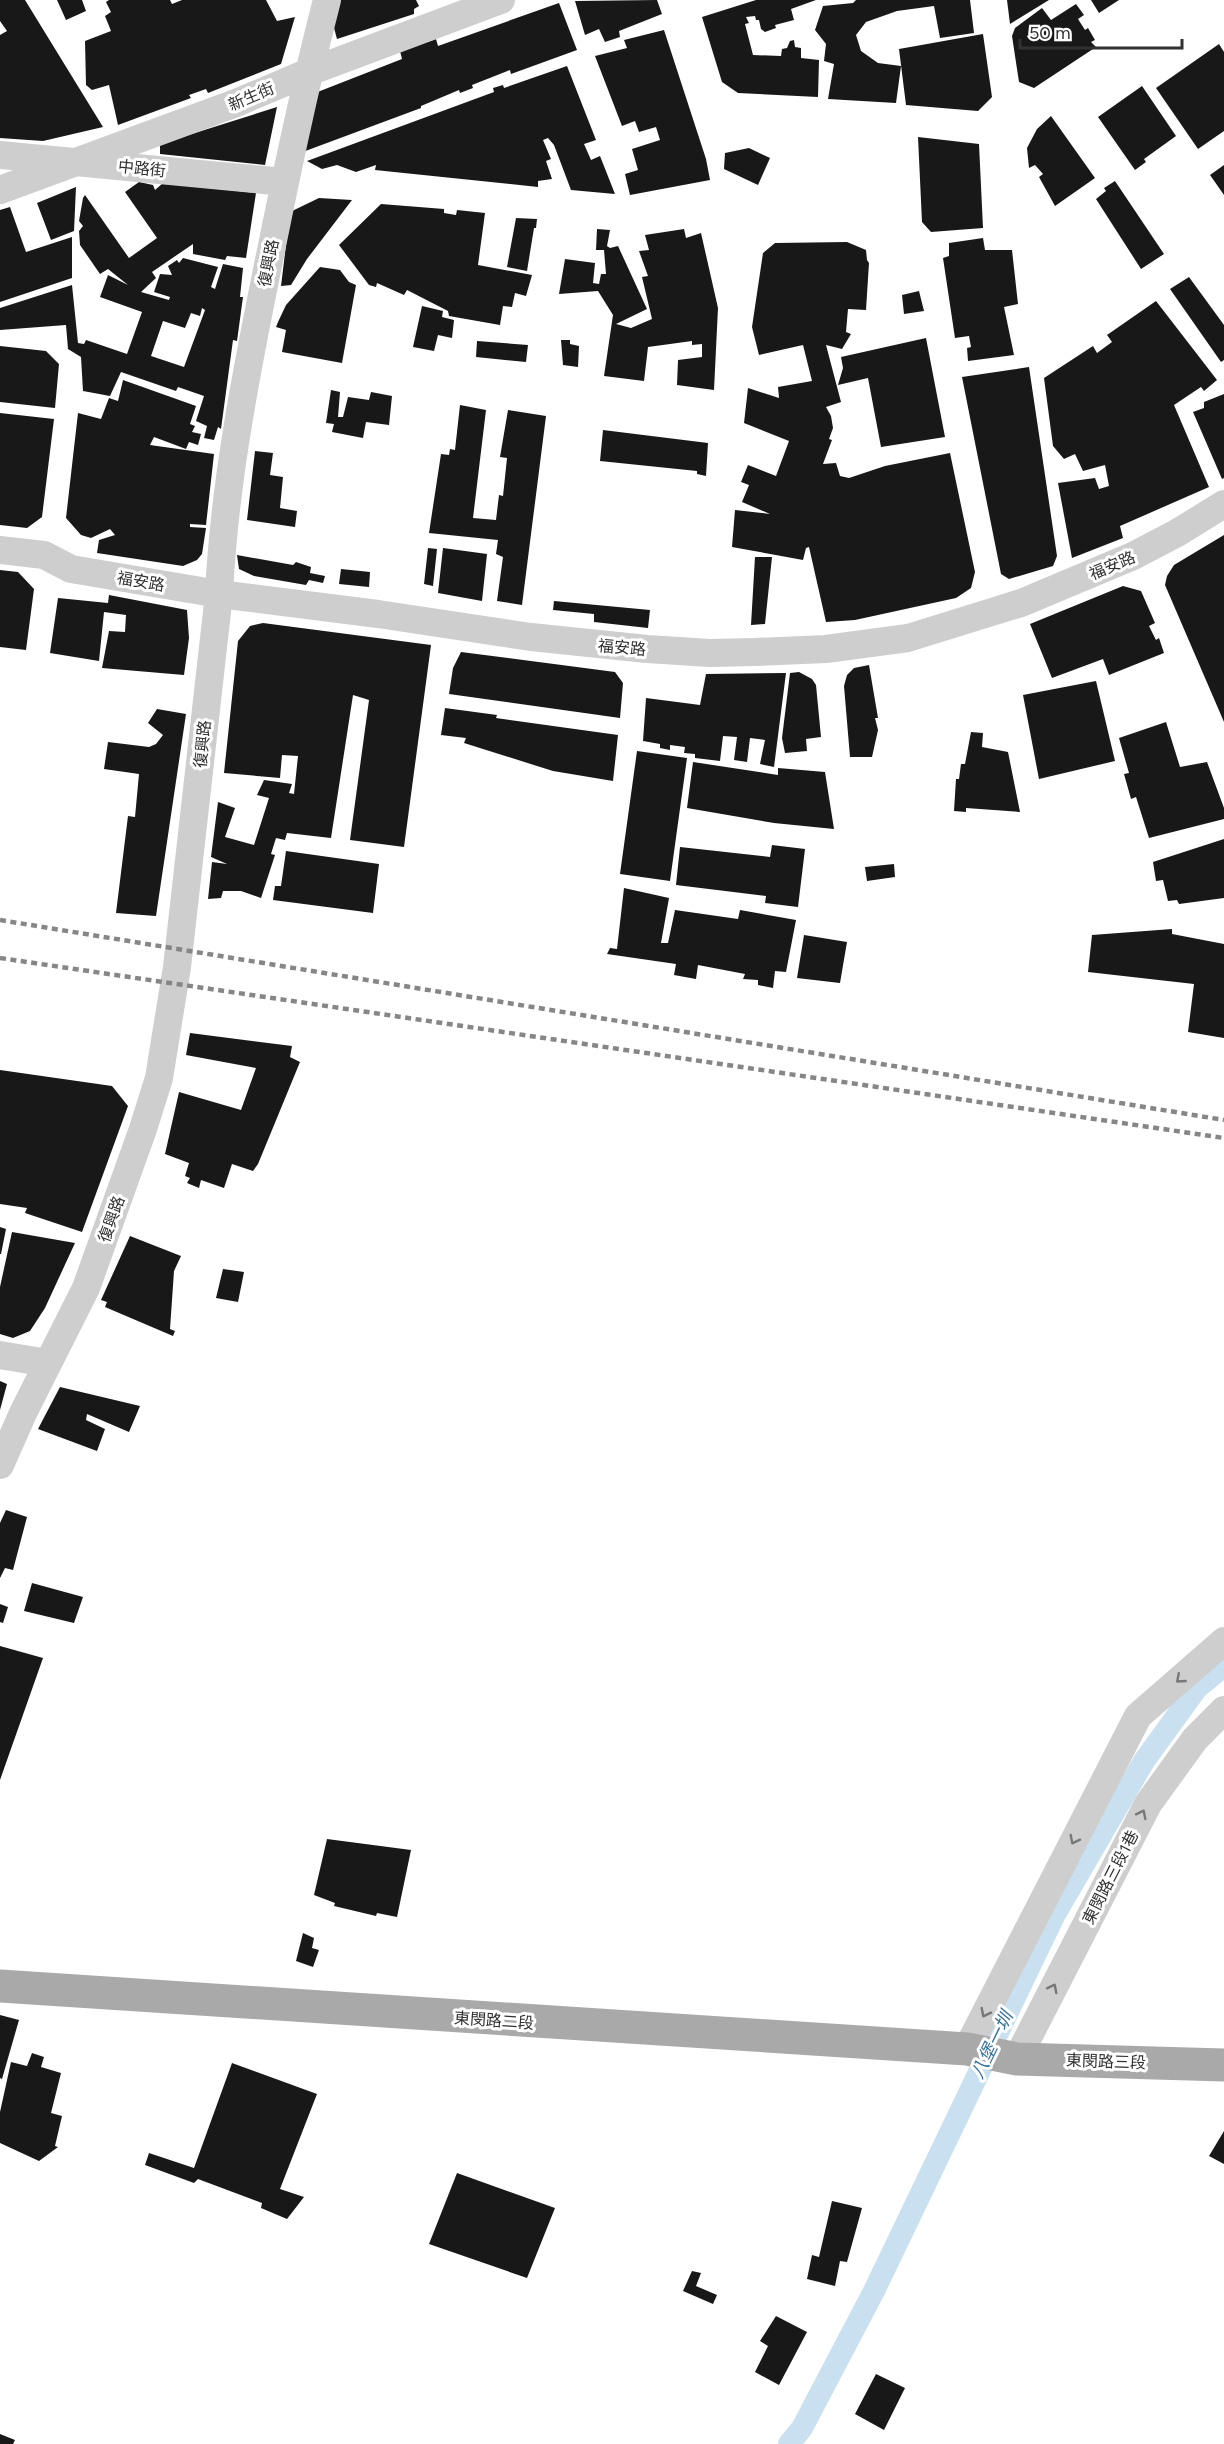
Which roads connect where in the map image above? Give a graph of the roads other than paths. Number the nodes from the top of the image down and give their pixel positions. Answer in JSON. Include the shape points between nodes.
{"nodes":[{"id":1,"x":327,"y":0,"type":"edge"},
{"id":2,"x":501,"y":0,"type":"edge"},
{"id":3,"x":309,"y":72,"type":"junction"},
{"id":4,"x":0,"y":155,"type":"edge"},
{"id":5,"x":81,"y":161,"type":"junction"},
{"id":6,"x":285,"y":182,"type":"junction"},
{"id":7,"x":0,"y":190,"type":"edge"},
{"id":8,"x":1224,"y":504,"type":"edge"},
{"id":9,"x":0,"y":550,"type":"edge"},
{"id":10,"x":219,"y":594,"type":"junction"},
{"id":11,"x":0,"y":1355,"type":"edge"},
{"id":12,"x":48,"y":1363,"type":"junction"},
{"id":13,"x":0,"y":1465,"type":"edge"},
{"id":14,"x":1224,"y":1641,"type":"edge"},
{"id":15,"x":1224,"y":1710,"type":"edge"},
{"id":16,"x":0,"y":1986,"type":"edge"},
{"id":17,"x":991,"y":2054,"type":"junction"},
{"id":18,"x":1224,"y":2065,"type":"edge"}],
"edges":[{"from":1,"to":3,"type":"street","name":"復興路"},
{"from":2,"to":3,"type":"street","name":"新生街"},
{"from":3,"to":5,"type":"street","name":"新生街"},
{"from":3,"to":6,"type":"street","name":"復興路"},
{"from":4,"to":5,"type":"street","name":"中路街"},
{"from":5,"to":6,"type":"street","name":"中路街"},
{"from":5,"to":7,"type":"street","name":"新生街"},
{"from":6,"to":10,"type":"street","name":"復興路","via":[[248,363],[222,534]]},
{"from":8,"to":10,"type":"street","name":"福安路","via":[[1133,556],[1021,603],[908,638],[826,649],[710,653],[565,642]]},
{"from":9,"to":10,"type":"street","name":"福安路","via":[[44,555],[71,569]]},
{"from":10,"to":12,"type":"street","name":"復興路","via":[[177,966],[159,1077],[86,1288]]},
{"from":11,"to":12,"type":"street"},
{"from":12,"to":13,"type":"street","name":"復興路"},
{"from":14,"to":17,"type":"street","one_way":true,"via":[[1138,1716]]},
{"from":17,"to":15,"type":"street","name":"東閔路三段1巷","one_way":true,"via":[[1148,1804],[1195,1739]]},
{"from":16,"to":17,"type":"main road","name":"東閔路二段"},
{"from":17,"to":18,"type":"main road","name":"東閔路三段"}]}
